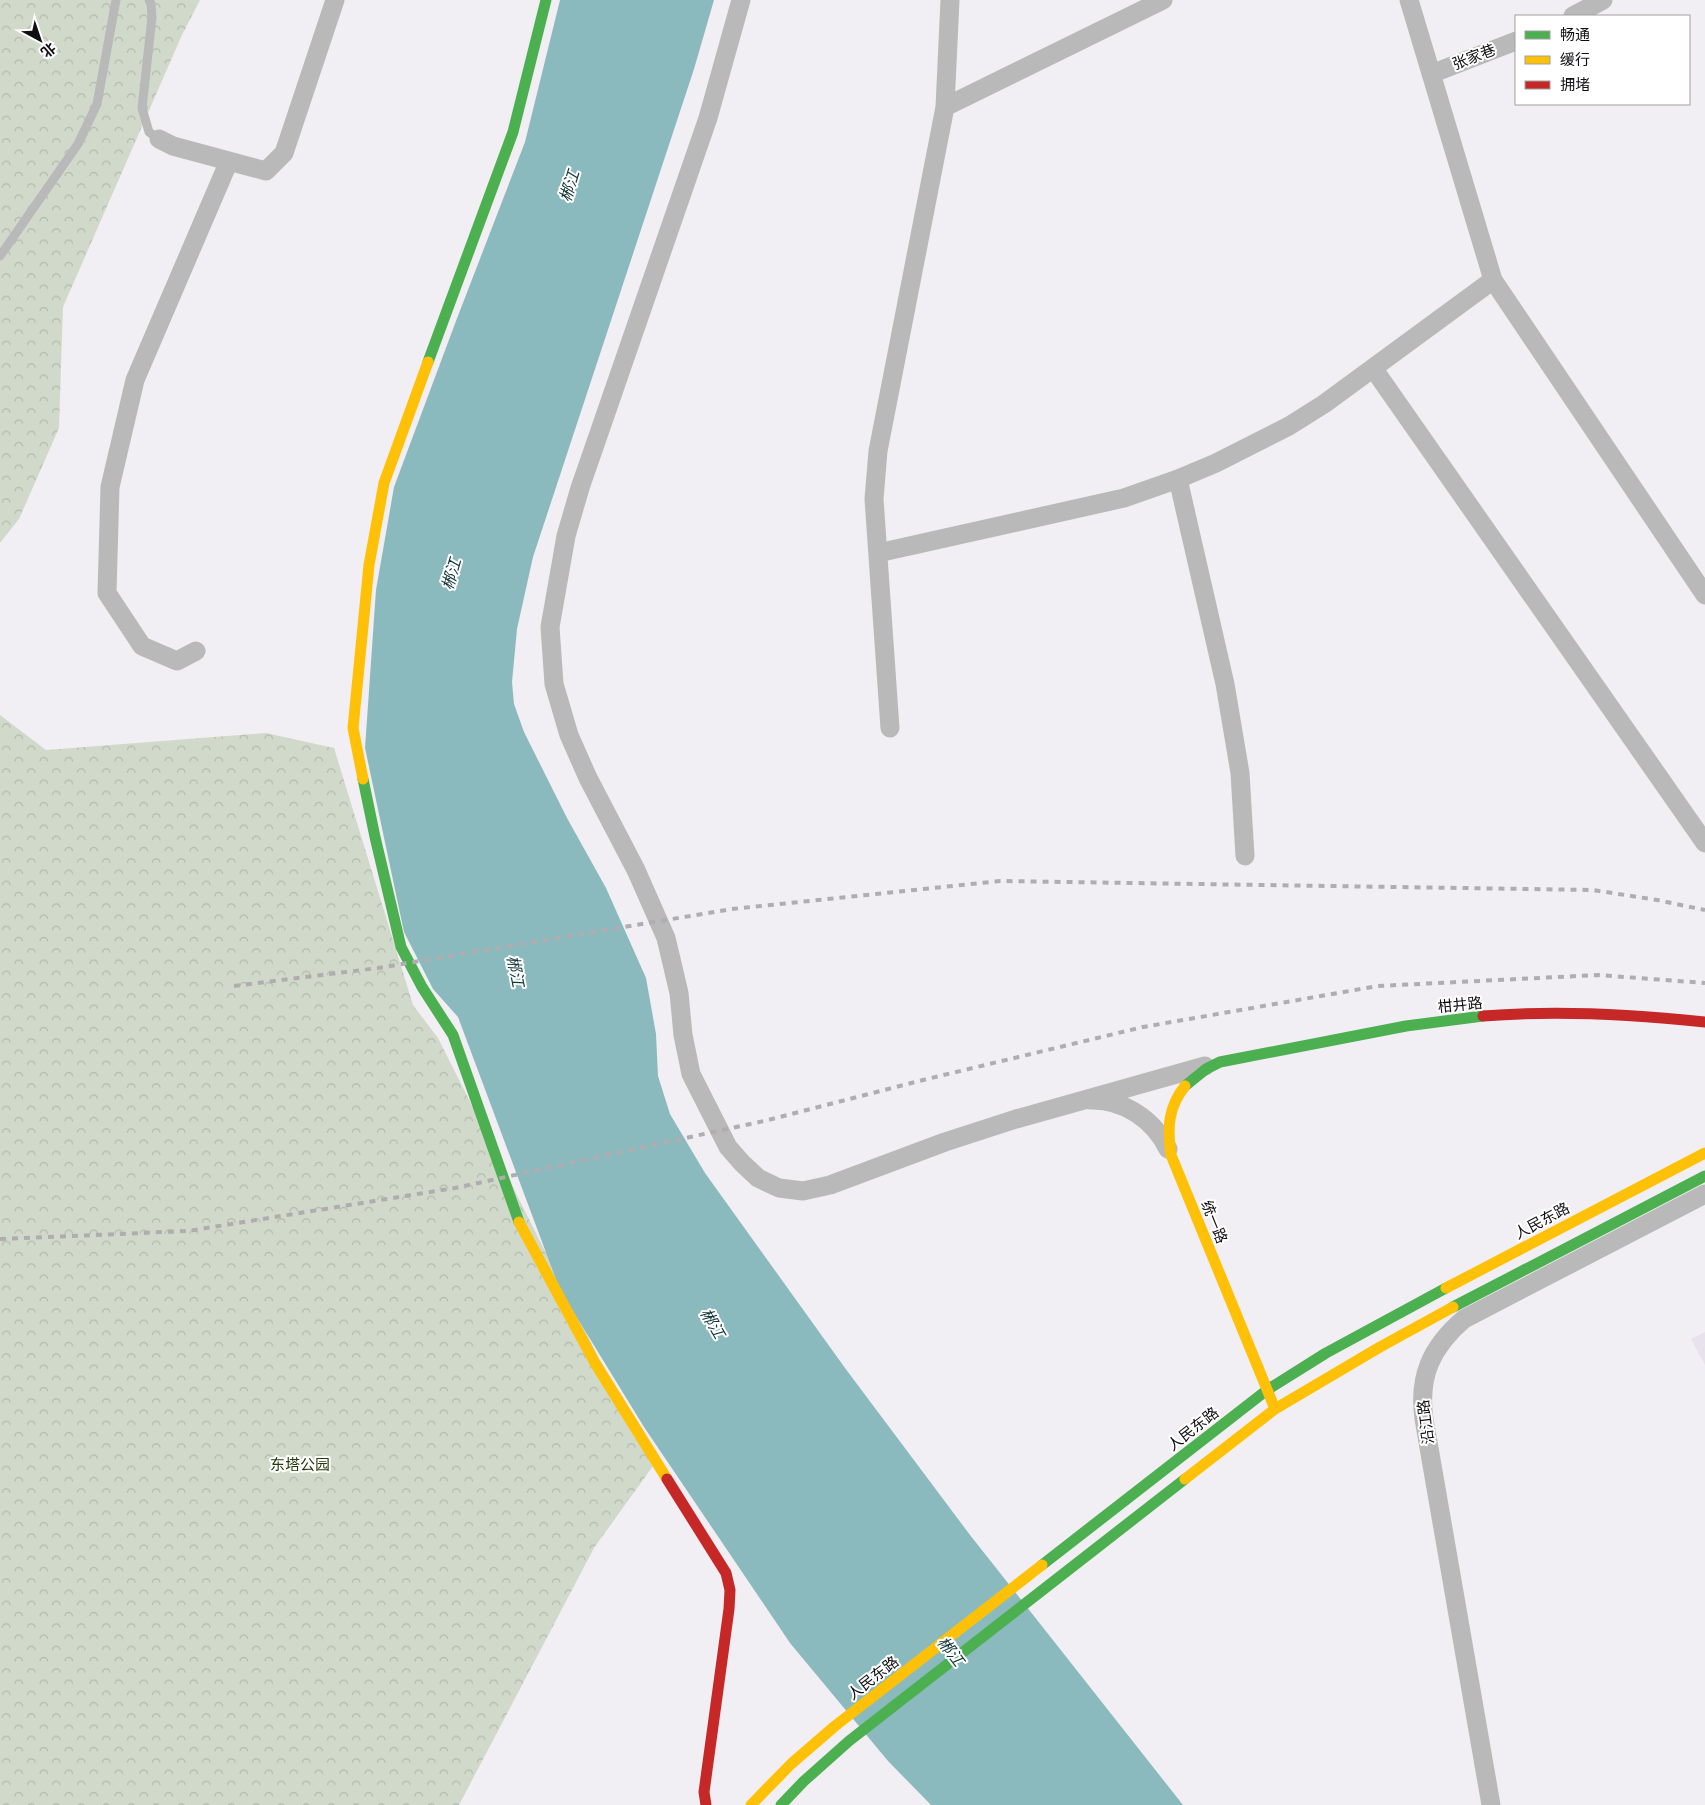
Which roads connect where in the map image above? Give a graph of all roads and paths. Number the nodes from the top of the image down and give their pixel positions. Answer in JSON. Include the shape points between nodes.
{"nodes":[{"id":1,"x":116,"y":0,"type":"edge"},
{"id":2,"x":149,"y":0,"type":"edge"},
{"id":3,"x":335,"y":0,"type":"edge"},
{"id":4,"x":546,"y":0,"type":"edge"},
{"id":5,"x":741,"y":0,"type":"edge"},
{"id":6,"x":950,"y":0,"type":"edge"},
{"id":7,"x":1163,"y":0,"type":"edge"},
{"id":8,"x":1409,"y":0,"type":"edge"},
{"id":9,"x":1603,"y":0,"type":"edge"},
{"id":10,"x":1575,"y":15,"type":"edge"},
{"id":11,"x":1515,"y":41,"type":"edge"},
{"id":12,"x":1431,"y":74,"type":"junction"},
{"id":13,"x":945,"y":106,"type":"junction"},
{"id":14,"x":159,"y":139,"type":"joint"},
{"id":15,"x":229,"y":161,"type":"junction"},
{"id":16,"x":0,"y":256,"type":"edge"},
{"id":17,"x":1493,"y":280,"type":"junction"},
{"id":18,"x":1373,"y":368,"type":"junction"},
{"id":19,"x":1178,"y":479,"type":"junction"},
{"id":20,"x":878,"y":553,"type":"junction"},
{"id":21,"x":1705,"y":595,"type":"edge"},
{"id":22,"x":196,"y":652,"type":"dead end"},
{"id":23,"x":890,"y":728,"type":"dead end"},
{"id":24,"x":1705,"y":842,"type":"edge"},
{"id":25,"x":1245,"y":856,"type":"dead end"},
{"id":26,"x":1705,"y":1022,"type":"edge"},
{"id":27,"x":1220,"y":1062,"type":"junction"},
{"id":28,"x":1069,"y":1103,"type":"junction"},
{"id":29,"x":1705,"y":1153,"type":"edge"},
{"id":30,"x":1171,"y":1156,"type":"junction"},
{"id":31,"x":1705,"y":1176,"type":"edge"},
{"id":32,"x":1705,"y":1194,"type":"edge"},
{"id":33,"x":1267,"y":1390,"type":"junction"},
{"id":34,"x":1275,"y":1409,"type":"junction"},
{"id":35,"x":804,"y":1781,"type":"junction"},
{"id":36,"x":768,"y":1785,"type":"junction"},
{"id":37,"x":803,"y":1797,"type":"dead end"},
{"id":38,"x":706,"y":1805,"type":"edge"},
{"id":39,"x":751,"y":1805,"type":"edge"},
{"id":40,"x":771,"y":1805,"type":"edge"},
{"id":41,"x":781,"y":1805,"type":"edge"},
{"id":42,"x":1491,"y":1805,"type":"edge"}],
"edges":[{"from":1,"to":16,"type":"lane","via":[[97,104],[78,144]]},
{"from":2,"to":14,"type":"lane","via":[[152,17],[142,108],[149,132]]},
{"from":3,"to":15,"type":"street","via":[[284,153],[266,171]]},
{"from":4,"to":38,"type":"street","via":[[513,132],[384,483],[368,565],[353,728],[401,947],[453,1035],[521,1227],[595,1363],[726,1573],[730,1590],[729,1609],[704,1792]]},
{"from":5,"to":28,"type":"street","via":[[708,118],[566,536],[550,627],[554,684],[569,735],[666,938],[679,993],[691,1074],[728,1147],[758,1178],[780,1188],[802,1190],[830,1185],[945,1142]]},
{"from":6,"to":13,"type":"street"},
{"from":7,"to":13,"type":"street"},
{"from":8,"to":12,"type":"street"},
{"from":9,"to":10,"type":"street"},
{"from":11,"to":12,"type":"street","name":"张家巷"},
{"from":12,"to":17,"type":"street"},
{"from":13,"to":20,"type":"street","via":[[878,451],[874,499]]},
{"from":14,"to":15,"type":"street"},
{"from":15,"to":22,"type":"street","via":[[135,380],[110,487],[107,593],[142,646],[177,661]]},
{"from":17,"to":18,"type":"street"},
{"from":17,"to":21,"type":"street"},
{"from":18,"to":19,"type":"street","via":[[1289,426]]},
{"from":18,"to":24,"type":"street"},
{"from":19,"to":20,"type":"street","via":[[1124,498]]},
{"from":19,"to":25,"type":"street","via":[[1225,684],[1240,774]]},
{"from":20,"to":23,"type":"street"},
{"from":26,"to":27,"type":"street","name":"柑井路","via":[[1586,1014],[1484,1017],[1434,1022]]},
{"from":27,"to":28,"type":"street"},
{"from":27,"to":30,"type":"street","name":"统一路","via":[[1197,1074],[1179,1094],[1169,1117]]},
{"from":28,"to":30,"type":"street","via":[[1095,1100],[1132,1110],[1156,1130]]},
{"from":29,"to":33,"type":"street","name":"人民东路","via":[[1386,1320]]},
{"from":30,"to":33,"type":"street","name":"统一路"},
{"from":31,"to":34,"type":"street","via":[[1396,1337]]},
{"from":32,"to":42,"type":"street","name":"沿江路","via":[[1464,1320],[1443,1339],[1429,1364],[1422,1392],[1424,1419]]},
{"from":33,"to":34,"type":"street","name":"统一路"},
{"from":33,"to":36,"type":"street","name":"人民东路","via":[[836,1726]]},
{"from":34,"to":35,"type":"street","via":[[849,1741]]},
{"from":35,"to":37,"type":"street"},
{"from":35,"to":41,"type":"street"},
{"from":36,"to":39,"type":"street","name":"人民东路"},
{"from":36,"to":40,"type":"street"}]}
